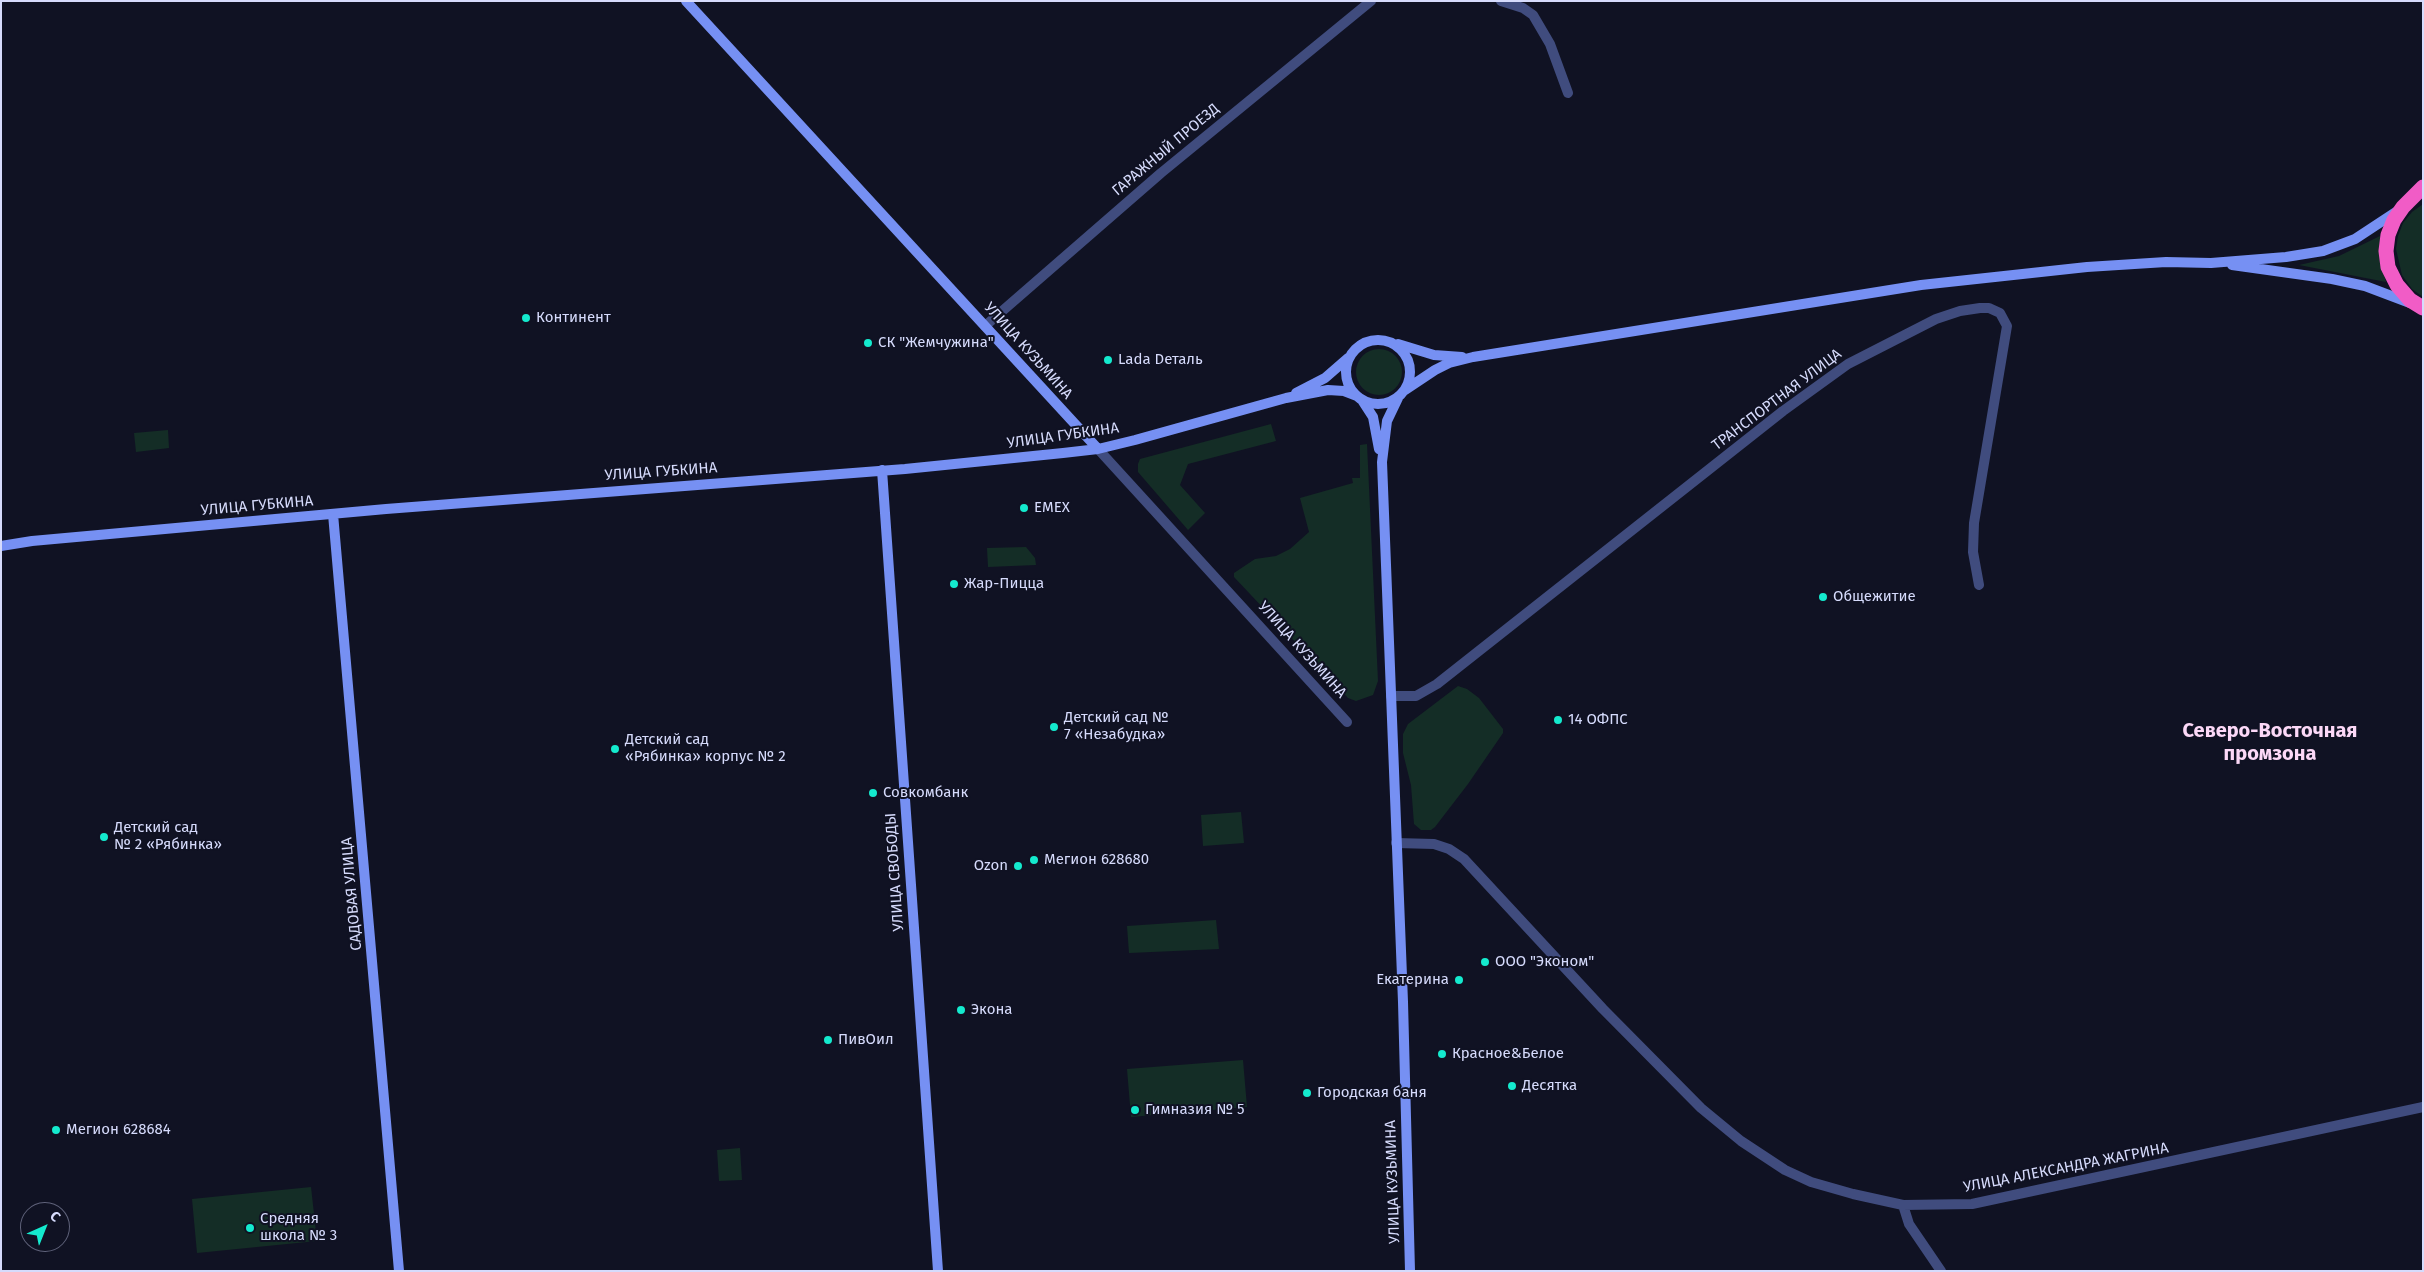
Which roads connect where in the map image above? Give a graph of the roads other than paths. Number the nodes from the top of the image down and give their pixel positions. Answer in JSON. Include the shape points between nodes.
{"nodes":[{"id":1,"x":686,"y":1,"type":"edge"},
{"id":2,"x":1371,"y":1,"type":"edge"},
{"id":3,"x":1501,"y":1,"type":"edge"},
{"id":4,"x":1568,"y":93,"type":"dead end"},
{"id":5,"x":2415,"y":196,"type":"edge"},
{"id":6,"x":2211,"y":263,"type":"junction"},
{"id":7,"x":2423,"y":308,"type":"edge"},
{"id":8,"x":985,"y":326,"type":"junction"},
{"id":9,"x":1389,"y":341,"type":"junction"},
{"id":10,"x":1352,"y":353,"type":"junction"},
{"id":11,"x":1473,"y":357,"type":"junction"},
{"id":12,"x":1402,"y":394,"type":"junction"},
{"id":13,"x":1286,"y":398,"type":"junction"},
{"id":14,"x":1359,"y":398,"type":"junction"},
{"id":15,"x":1098,"y":449,"type":"junction"},
{"id":16,"x":1382,"y":462,"type":"junction"},
{"id":17,"x":882,"y":470,"type":"junction"},
{"id":18,"x":333,"y":514,"type":"junction"},
{"id":19,"x":1,"y":541,"type":"edge"},
{"id":20,"x":32,"y":541,"type":"junction"},
{"id":21,"x":1,"y":546,"type":"edge"},
{"id":22,"x":1979,"y":585,"type":"dead end"},
{"id":23,"x":1391,"y":696,"type":"junction"},
{"id":24,"x":1347,"y":722,"type":"dead end"},
{"id":25,"x":1396,"y":843,"type":"junction"},
{"id":26,"x":2423,"y":1107,"type":"edge"},
{"id":27,"x":1903,"y":1205,"type":"junction"},
{"id":28,"x":399,"y":1271,"type":"edge"},
{"id":29,"x":938,"y":1271,"type":"edge"},
{"id":30,"x":1410,"y":1271,"type":"edge"},
{"id":31,"x":1941,"y":1271,"type":"edge"}],
"edges":[{"from":1,"to":8,"type":"main road","name":"УЛИЦА КУЗЬМИНА"},
{"from":2,"to":8,"type":"street","name":"ГАРАЖНЫЙ ПРОЕЗД","via":[[1161,173]]},
{"from":3,"to":4,"type":"street","via":[[1533,14],[1550,44]]},
{"from":5,"to":6,"type":"main road","via":[[2368,232],[2335,248],[2286,257]]},
{"from":5,"to":7,"type":"highway","via":[[2394,220],[2388,235],[2387,263],[2399,288]]},
{"from":6,"to":7,"type":"main road","via":[[2357,284]]},
{"from":6,"to":11,"type":"main road","via":[[2088,267],[1921,285]]},
{"from":8,"to":15,"type":"main road","name":"УЛИЦА КУЗЬМИНА"},
{"from":9,"to":10,"type":"main road","via":[[1369,341]]},
{"from":9,"to":11,"type":"main road","via":[[1434,355]]},
{"from":9,"to":12,"type":"main road","via":[[1408,359],[1411,375]]},
{"from":10,"to":13,"type":"main road","via":[[1325,378]]},
{"from":10,"to":14,"type":"main road","via":[[1346,376]]},
{"from":11,"to":12,"type":"main road","via":[[1435,370]]},
{"from":12,"to":14,"type":"main road","via":[[1380,404]]},
{"from":12,"to":16,"type":"main road","via":[[1389,412]]},
{"from":13,"to":14,"type":"main road","via":[[1328,390],[1344,391]]},
{"from":13,"to":15,"type":"main road","name":"УЛИЦА ГУБКИНА"},
{"from":14,"to":16,"type":"main road","via":[[1373,417]]},
{"from":15,"to":17,"type":"main road","name":"УЛИЦА ГУБКИНА"},
{"from":15,"to":24,"type":"street","name":"УЛИЦА КУЗЬМИНА"},
{"from":16,"to":23,"type":"main road","name":"УЛИЦА КУЗЬМИНА"},
{"from":17,"to":18,"type":"main road","name":"УЛИЦА ГУБКИНА"},
{"from":17,"to":29,"type":"main road","name":"УЛИЦА СВОБОДЫ"},
{"from":18,"to":20,"type":"main road","name":"УЛИЦА ГУБКИНА"},
{"from":18,"to":28,"type":"main road","name":"САДОВАЯ УЛИЦА"},
{"from":19,"to":20,"type":"main road","name":"УЛИЦА ГУБКИНА"},
{"from":20,"to":21,"type":"main road","name":"УЛИЦА ГУБКИНА"},
{"from":22,"to":23,"type":"street","name":"ТРАНСПОРТНАЯ УЛИЦА","via":[[1973,552],[1974,522],[2007,326],[2000,313],[1988,308],[1960,311],[1936,319],[1848,364],[1798,399],[1437,684],[1416,696]]},
{"from":23,"to":25,"type":"main road","name":"УЛИЦА КУЗЬМИНА"},
{"from":25,"to":27,"type":"street","name":"УЛИЦА АЛЕКСАНДРА ЖАГРИНА","via":[[1434,844],[1464,859],[1664,1073],[1741,1141],[1785,1170],[1811,1182]]},
{"from":25,"to":30,"type":"main road","name":"УЛИЦА КУЗЬМИНА"},
{"from":26,"to":27,"type":"street","name":"УЛИЦА АЛЕКСАНДРА ЖАГРИНА","via":[[2000,1200],[1950,1206]]},
{"from":27,"to":31,"type":"street","via":[[1909,1224]]}]}
